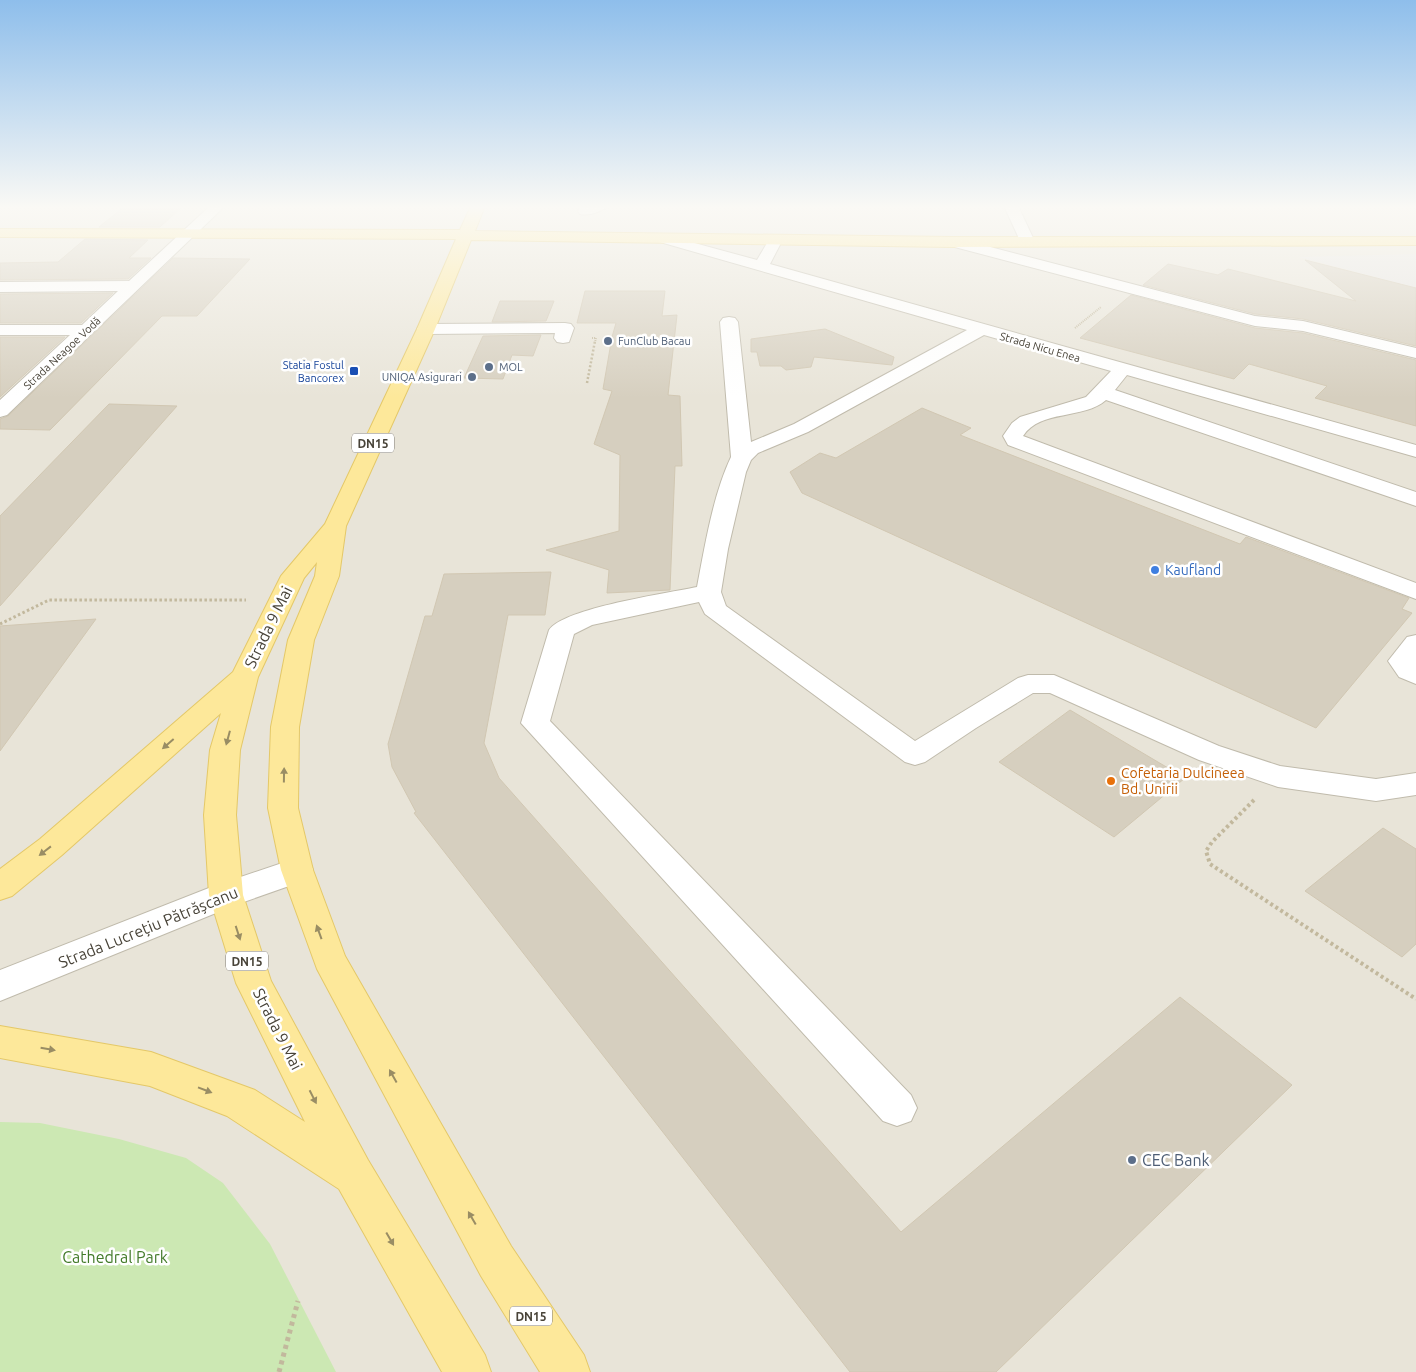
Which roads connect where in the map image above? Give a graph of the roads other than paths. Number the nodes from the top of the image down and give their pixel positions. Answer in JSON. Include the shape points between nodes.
{"nodes":[{"id":1,"x":151,"y":270,"type":"edge"},
{"id":2,"x":451,"y":270,"type":"edge"},
{"id":3,"x":772,"y":270,"type":"edge"},
{"id":4,"x":1059,"y":270,"type":"edge"},
{"id":5,"x":134,"y":286,"type":"junction"},
{"id":6,"x":0,"y":287,"type":"edge"},
{"id":7,"x":729,"y":322,"type":"dead end"},
{"id":8,"x":426,"y":329,"type":"junction"},
{"id":9,"x":0,"y":330,"type":"edge"},
{"id":10,"x":86,"y":330,"type":"junction"},
{"id":11,"x":980,"y":330,"type":"junction"},
{"id":12,"x":563,"y":338,"type":"dead end"},
{"id":13,"x":1416,"y":353,"type":"edge"},
{"id":14,"x":1122,"y":370,"type":"junction"},
{"id":15,"x":1102,"y":392,"type":"junction"},
{"id":16,"x":0,"y":411,"type":"edge"},
{"id":17,"x":1416,"y":451,"type":"edge"},
{"id":18,"x":742,"y":457,"type":"junction"},
{"id":19,"x":1416,"y":499,"type":"edge"},
{"id":20,"x":335,"y":526,"type":"junction"},
{"id":21,"x":709,"y":592,"type":"junction"},
{"id":22,"x":1416,"y":592,"type":"edge"},
{"id":23,"x":1416,"y":643,"type":"edge"},
{"id":24,"x":1416,"y":675,"type":"edge"},
{"id":25,"x":244,"y":678,"type":"junction"},
{"id":26,"x":1416,"y":784,"type":"edge"},
{"id":27,"x":297,"y":870,"type":"junction"},
{"id":28,"x":0,"y":886,"type":"edge"},
{"id":29,"x":226,"y":895,"type":"junction"},
{"id":30,"x":0,"y":986,"type":"edge"},
{"id":31,"x":0,"y":1042,"type":"edge"},
{"id":32,"x":897,"y":1108,"type":"dead end"},
{"id":33,"x":353,"y":1174,"type":"junction"},
{"id":34,"x":468,"y":1372,"type":"edge"},
{"id":35,"x":567,"y":1372,"type":"edge"}],
"edges":[{"from":1,"to":5,"type":"street","name":"Strada Neagoe Vodă"},
{"from":2,"to":8,"type":"main road","name":"Strada 9 Mai","number":"DN15"},
{"from":3,"to":11,"type":"street","name":"Strada Nicu Enea"},
{"from":4,"to":13,"type":"street","via":[[1255,321],[1302,326]]},
{"from":5,"to":6,"type":"street"},
{"from":5,"to":10,"type":"street","name":"Strada Neagoe Vodă"},
{"from":7,"to":18,"type":"street"},
{"from":8,"to":12,"type":"street","via":[[565,328]]},
{"from":8,"to":20,"type":"main road","name":"Strada 9 Mai","number":"DN15"},
{"from":9,"to":10,"type":"street"},
{"from":10,"to":16,"type":"street","name":"Strada Neagoe Vodă"},
{"from":11,"to":14,"type":"street","name":"Strada Nicu Enea"},
{"from":11,"to":18,"type":"street","via":[[801,428],[751,449]]},
{"from":14,"to":15,"type":"street"},
{"from":14,"to":17,"type":"street","name":"Strada Nicu Enea"},
{"from":15,"to":19,"type":"street"},
{"from":15,"to":22,"type":"street","via":[[1083,406],[1044,414],[1021,426],[1013,436],[1015,441]]},
{"from":18,"to":21,"type":"street","via":[[734,472]]},
{"from":20,"to":25,"type":"main road","name":"Strada 9 Mai","number":"DN15","via":[[293,576]]},
{"from":27,"to":20,"type":"main road","name":"Strada 9 Mai","number":"DN15","one_way":true,"via":[[283,808],[285,727],[301,640],[327,576]]},
{"from":21,"to":26,"type":"street","via":[[714,608],[916,755],[1028,684],[1054,684],[1208,753],[1278,776],[1376,790]]},
{"from":21,"to":32,"type":"street","via":[[584,619],[562,630],[535,723]]},
{"from":23,"to":24,"type":"street","via":[[1401,661],[1408,671]]},
{"from":25,"to":28,"type":"main road","one_way":true,"via":[[51,847]]},
{"from":25,"to":29,"type":"main road","name":"Strada 9 Mai","number":"DN15","one_way":true,"via":[[225,750],[220,815]]},
{"from":27,"to":29,"type":"street","name":"Strada Lucrețiu Pătrășcanu"},
{"from":35,"to":27,"type":"main road","name":"Strada 9 Mai","number":"DN15","one_way":true,"via":[[496,1261],[334,968]]},
{"from":29,"to":30,"type":"street","name":"Strada Lucrețiu Pătrășcanu"},
{"from":29,"to":33,"type":"main road","name":"Strada 9 Mai","number":"DN15","one_way":true,"via":[[254,983]]},
{"from":31,"to":33,"type":"main road","one_way":true,"via":[[160,1073],[241,1103]]},
{"from":33,"to":34,"type":"main road","name":"Strada 9 Mai","number":"DN15","one_way":true}]}
